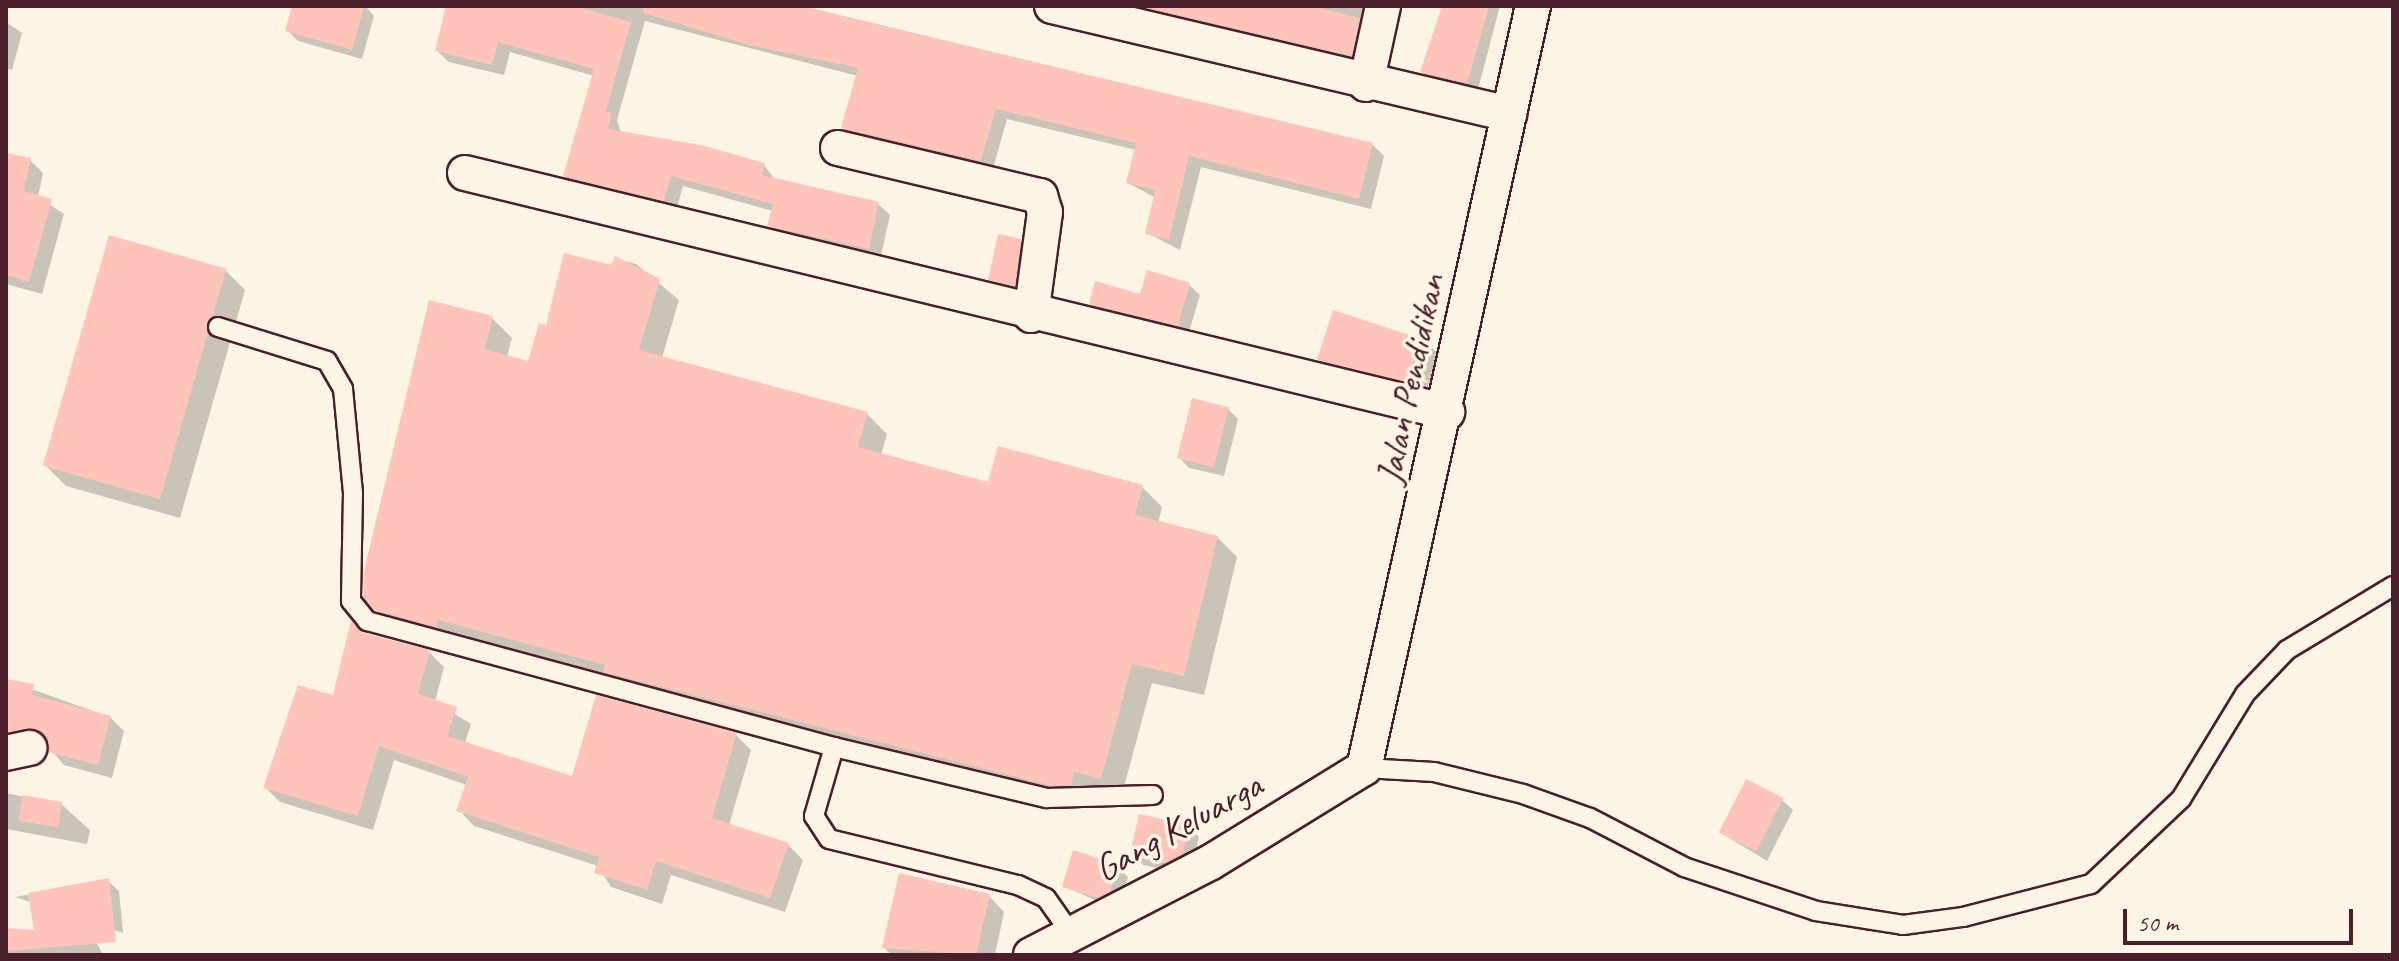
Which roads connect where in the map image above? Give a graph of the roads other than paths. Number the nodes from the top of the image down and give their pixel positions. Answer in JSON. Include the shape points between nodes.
{"nodes":[{"id":1,"x":1053,"y":6,"type":"edge"},
{"id":2,"x":1383,"y":6,"type":"edge"},
{"id":3,"x":1533,"y":6,"type":"edge"},
{"id":4,"x":1366,"y":84,"type":"junction"},
{"id":5,"x":1509,"y":114,"type":"junction"},
{"id":6,"x":838,"y":148,"type":"dead end"},
{"id":7,"x":465,"y":173,"type":"dead end"},
{"id":8,"x":1031,"y":315,"type":"junction"},
{"id":9,"x":218,"y":327,"type":"dead end"},
{"id":10,"x":1447,"y":412,"type":"junction"},
{"id":11,"x":2393,"y":586,"type":"edge"},
{"id":12,"x":834,"y":747,"type":"junction"},
{"id":13,"x":1364,"y":768,"type":"junction"},
{"id":14,"x":1153,"y":795,"type":"dead end"},
{"id":15,"x":1070,"y":932,"type":"junction"},
{"id":16,"x":1031,"y":955,"type":"edge"}],
"edges":[{"from":1,"to":4,"type":"street"},
{"from":2,"to":4,"type":"street"},
{"from":3,"to":5,"type":"street","name":"Jalan Pendidikan"},
{"from":4,"to":5,"type":"street"},
{"from":5,"to":10,"type":"street","name":"Jalan Pendidikan"},
{"from":6,"to":8,"type":"street","via":[[1040,196],[1045,212]]},
{"from":7,"to":8,"type":"street"},
{"from":8,"to":10,"type":"street"},
{"from":9,"to":12,"type":"lane","via":[[314,354],[327,361],[343,389],[353,493],[351,601],[367,621]]},
{"from":10,"to":13,"type":"street","name":"Jalan Pendidikan"},
{"from":11,"to":13,"type":"lane","via":[[2287,650],[2245,694],[2181,799],[2091,884],[1963,917],[1903,925],[1816,911],[1684,867],[1590,818],[1523,794],[1434,772]]},
{"from":12,"to":14,"type":"lane","via":[[1047,798]]},
{"from":12,"to":15,"type":"lane","via":[[814,816],[829,839],[1018,885],[1053,904]]},
{"from":13,"to":15,"type":"street","name":"Gang Keluarga","via":[[1211,862]]},
{"from":15,"to":16,"type":"street","name":"Gang Keluarga"}]}
